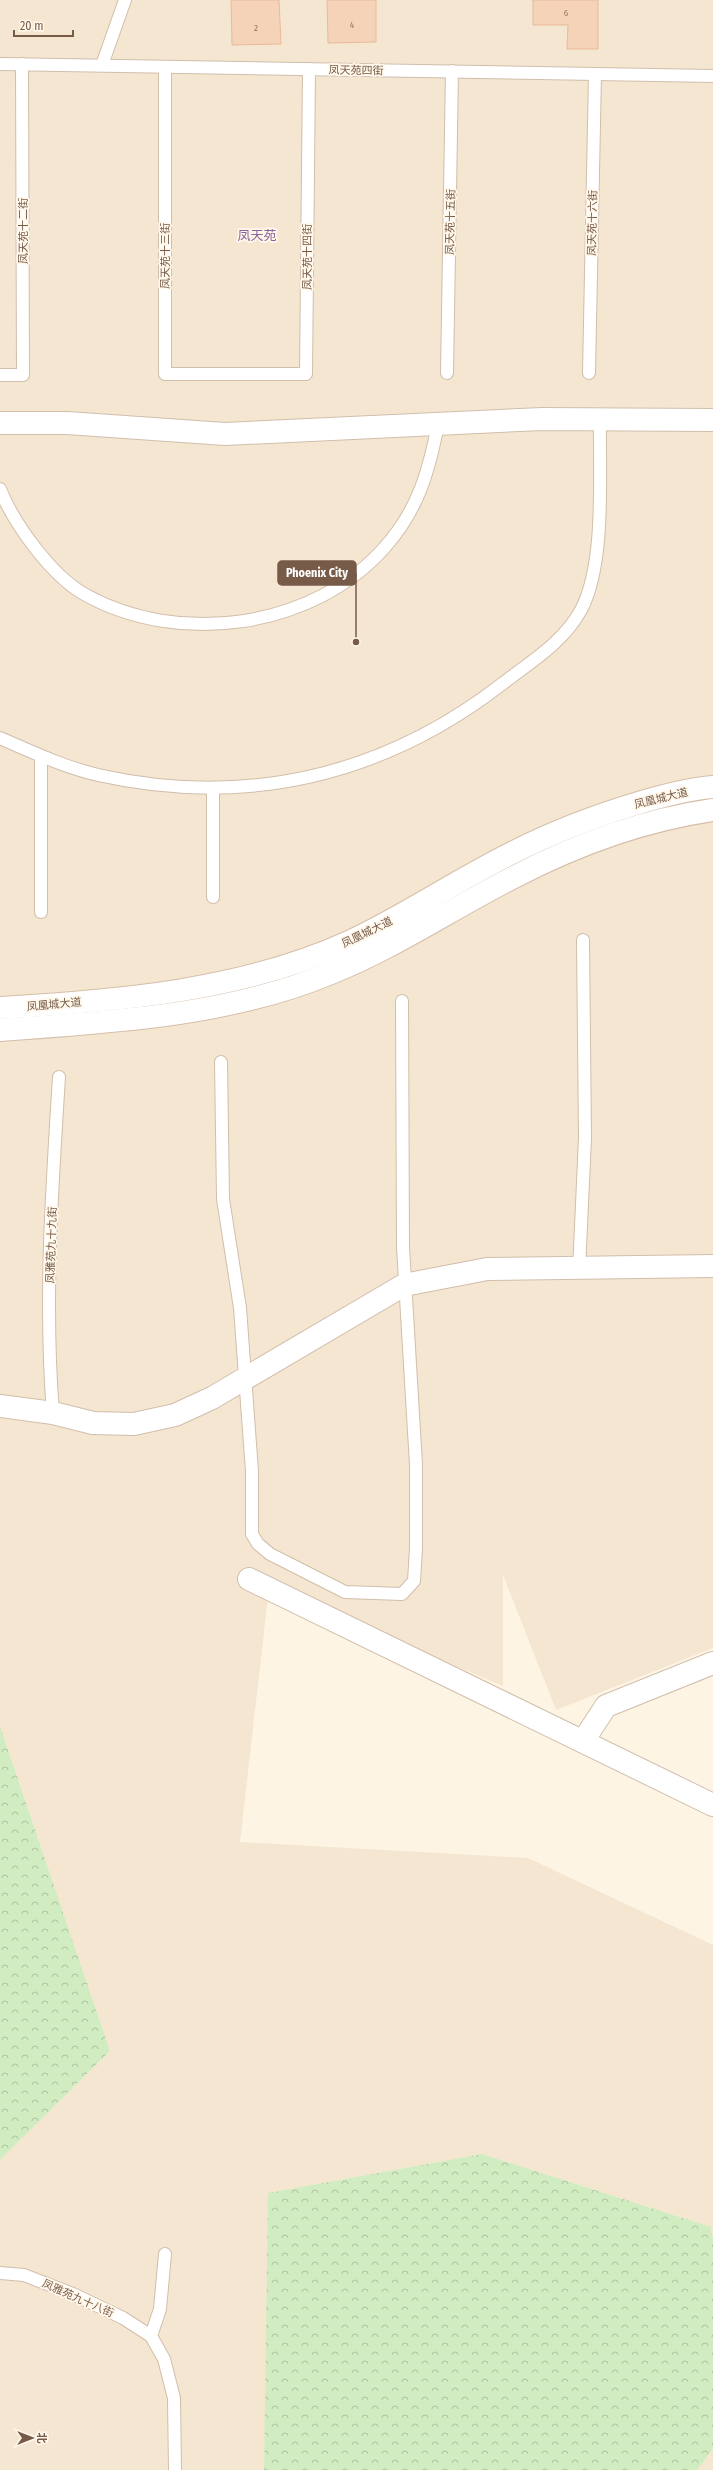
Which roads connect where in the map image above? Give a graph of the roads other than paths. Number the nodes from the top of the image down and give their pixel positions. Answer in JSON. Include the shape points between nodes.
{"nodes":[{"id":1,"x":125,"y":0,"type":"edge"},
{"id":2,"x":0,"y":64,"type":"edge"},
{"id":3,"x":22,"y":64,"type":"junction"},
{"id":4,"x":102,"y":65,"type":"junction"},
{"id":5,"x":165,"y":67,"type":"junction"},
{"id":6,"x":308,"y":69,"type":"junction"},
{"id":7,"x":452,"y":71,"type":"junction"},
{"id":8,"x":595,"y":74,"type":"junction"},
{"id":9,"x":713,"y":76,"type":"edge"},
{"id":10,"x":447,"y":373,"type":"dead end"},
{"id":11,"x":589,"y":373,"type":"dead end"},
{"id":12,"x":235,"y":374,"type":"joint"},
{"id":13,"x":0,"y":375,"type":"edge"},
{"id":14,"x":600,"y":419,"type":"junction"},
{"id":15,"x":713,"y":420,"type":"edge"},
{"id":16,"x":0,"y":423,"type":"edge"},
{"id":17,"x":438,"y":424,"type":"junction"},
{"id":18,"x":0,"y":489,"type":"edge"},
{"id":19,"x":0,"y":738,"type":"edge"},
{"id":20,"x":41,"y":756,"type":"junction"},
{"id":21,"x":713,"y":786,"type":"edge"},
{"id":22,"x":213,"y":788,"type":"junction"},
{"id":23,"x":713,"y":810,"type":"edge"},
{"id":24,"x":213,"y":897,"type":"dead end"},
{"id":25,"x":41,"y":912,"type":"dead end"},
{"id":26,"x":583,"y":940,"type":"dead end"},
{"id":27,"x":402,"y":1001,"type":"dead end"},
{"id":28,"x":0,"y":1008,"type":"edge"},
{"id":29,"x":0,"y":1030,"type":"edge"},
{"id":30,"x":221,"y":1062,"type":"dead end"},
{"id":31,"x":59,"y":1077,"type":"dead end"},
{"id":32,"x":713,"y":1266,"type":"edge"},
{"id":33,"x":579,"y":1270,"type":"junction"},
{"id":34,"x":404,"y":1285,"type":"junction"},
{"id":35,"x":245,"y":1378,"type":"junction"},
{"id":36,"x":0,"y":1406,"type":"edge"},
{"id":37,"x":53,"y":1413,"type":"junction"},
{"id":38,"x":249,"y":1579,"type":"dead end"},
{"id":39,"x":713,"y":1663,"type":"edge"},
{"id":40,"x":583,"y":1741,"type":"junction"},
{"id":41,"x":713,"y":1805,"type":"edge"},
{"id":42,"x":165,"y":2254,"type":"dead end"},
{"id":43,"x":0,"y":2273,"type":"edge"},
{"id":44,"x":151,"y":2336,"type":"junction"},
{"id":45,"x":175,"y":2470,"type":"edge"}],
"edges":[{"from":1,"to":4,"type":"lane"},
{"from":2,"to":3,"type":"lane","name":"凤天苑四街"},
{"from":3,"to":4,"type":"lane","name":"凤天苑四街"},
{"from":3,"to":13,"type":"lane","name":"凤天苑十二街","via":[[23,375]]},
{"from":4,"to":5,"type":"lane","name":"凤天苑四街"},
{"from":5,"to":6,"type":"lane","name":"凤天苑四街"},
{"from":5,"to":12,"type":"lane","name":"凤天苑十三街","via":[[165,374]]},
{"from":6,"to":7,"type":"lane","name":"凤天苑四街"},
{"from":6,"to":12,"type":"lane","name":"凤天苑十四街","via":[[306,374]]},
{"from":7,"to":8,"type":"lane","name":"凤天苑四街"},
{"from":7,"to":10,"type":"lane","name":"凤天苑十五街"},
{"from":8,"to":9,"type":"lane","name":"凤天苑四街"},
{"from":8,"to":11,"type":"lane","name":"凤天苑十六街"},
{"from":14,"to":15,"type":"street"},
{"from":14,"to":17,"type":"street"},
{"from":14,"to":22,"type":"lane","via":[[596,570],[581,610],[555,644],[467,711],[408,744],[345,768],[294,780]]},
{"from":16,"to":17,"type":"street","via":[[67,423],[225,434]]},
{"from":17,"to":18,"type":"lane","via":[[426,476],[411,510],[385,547],[351,578],[310,602],[266,617],[227,623],[173,622],[127,612],[84,593],[52,567],[26,536]]},
{"from":19,"to":20,"type":"lane"},
{"from":20,"to":22,"type":"lane","via":[[104,776],[154,785]]},
{"from":20,"to":25,"type":"lane"},
{"from":21,"to":28,"type":"street","name":"凤凰城大道","via":[[653,799],[569,826],[511,853],[349,942],[295,963],[234,979],[173,990],[113,999]]},
{"from":22,"to":24,"type":"lane"},
{"from":23,"to":29,"type":"street","name":"凤凰城大道","via":[[650,822],[572,851],[516,875],[376,952],[331,973],[291,987],[199,1010]]},
{"from":26,"to":33,"type":"lane","via":[[586,1079]]},
{"from":27,"to":34,"type":"lane"},
{"from":30,"to":35,"type":"lane","via":[[223,1199],[240,1308]]},
{"from":31,"to":37,"type":"lane","name":"凤雅苑九十九街","via":[[49,1282],[49,1360]]},
{"from":32,"to":33,"type":"street"},
{"from":33,"to":34,"type":"street","via":[[487,1269]]},
{"from":34,"to":35,"type":"street"},
{"from":34,"to":35,"type":"lane","via":[[416,1465],[416,1548],[414,1581],[402,1594],[345,1592],[270,1554],[258,1544],[252,1534],[252,1471]]},
{"from":35,"to":37,"type":"street","via":[[212,1398],[175,1415],[134,1424],[93,1423]]},
{"from":36,"to":37,"type":"street"},
{"from":38,"to":40,"type":"street"},
{"from":39,"to":40,"type":"street","via":[[606,1706]]},
{"from":40,"to":41,"type":"street"},
{"from":42,"to":44,"type":"lane","via":[[160,2309]]},
{"from":43,"to":44,"type":"lane","name":"凤雅苑九十八街","via":[[24,2275],[73,2294],[123,2318]]},
{"from":44,"to":45,"type":"lane","name":"凤雅苑九十八街","via":[[164,2359],[174,2398]]}]}
